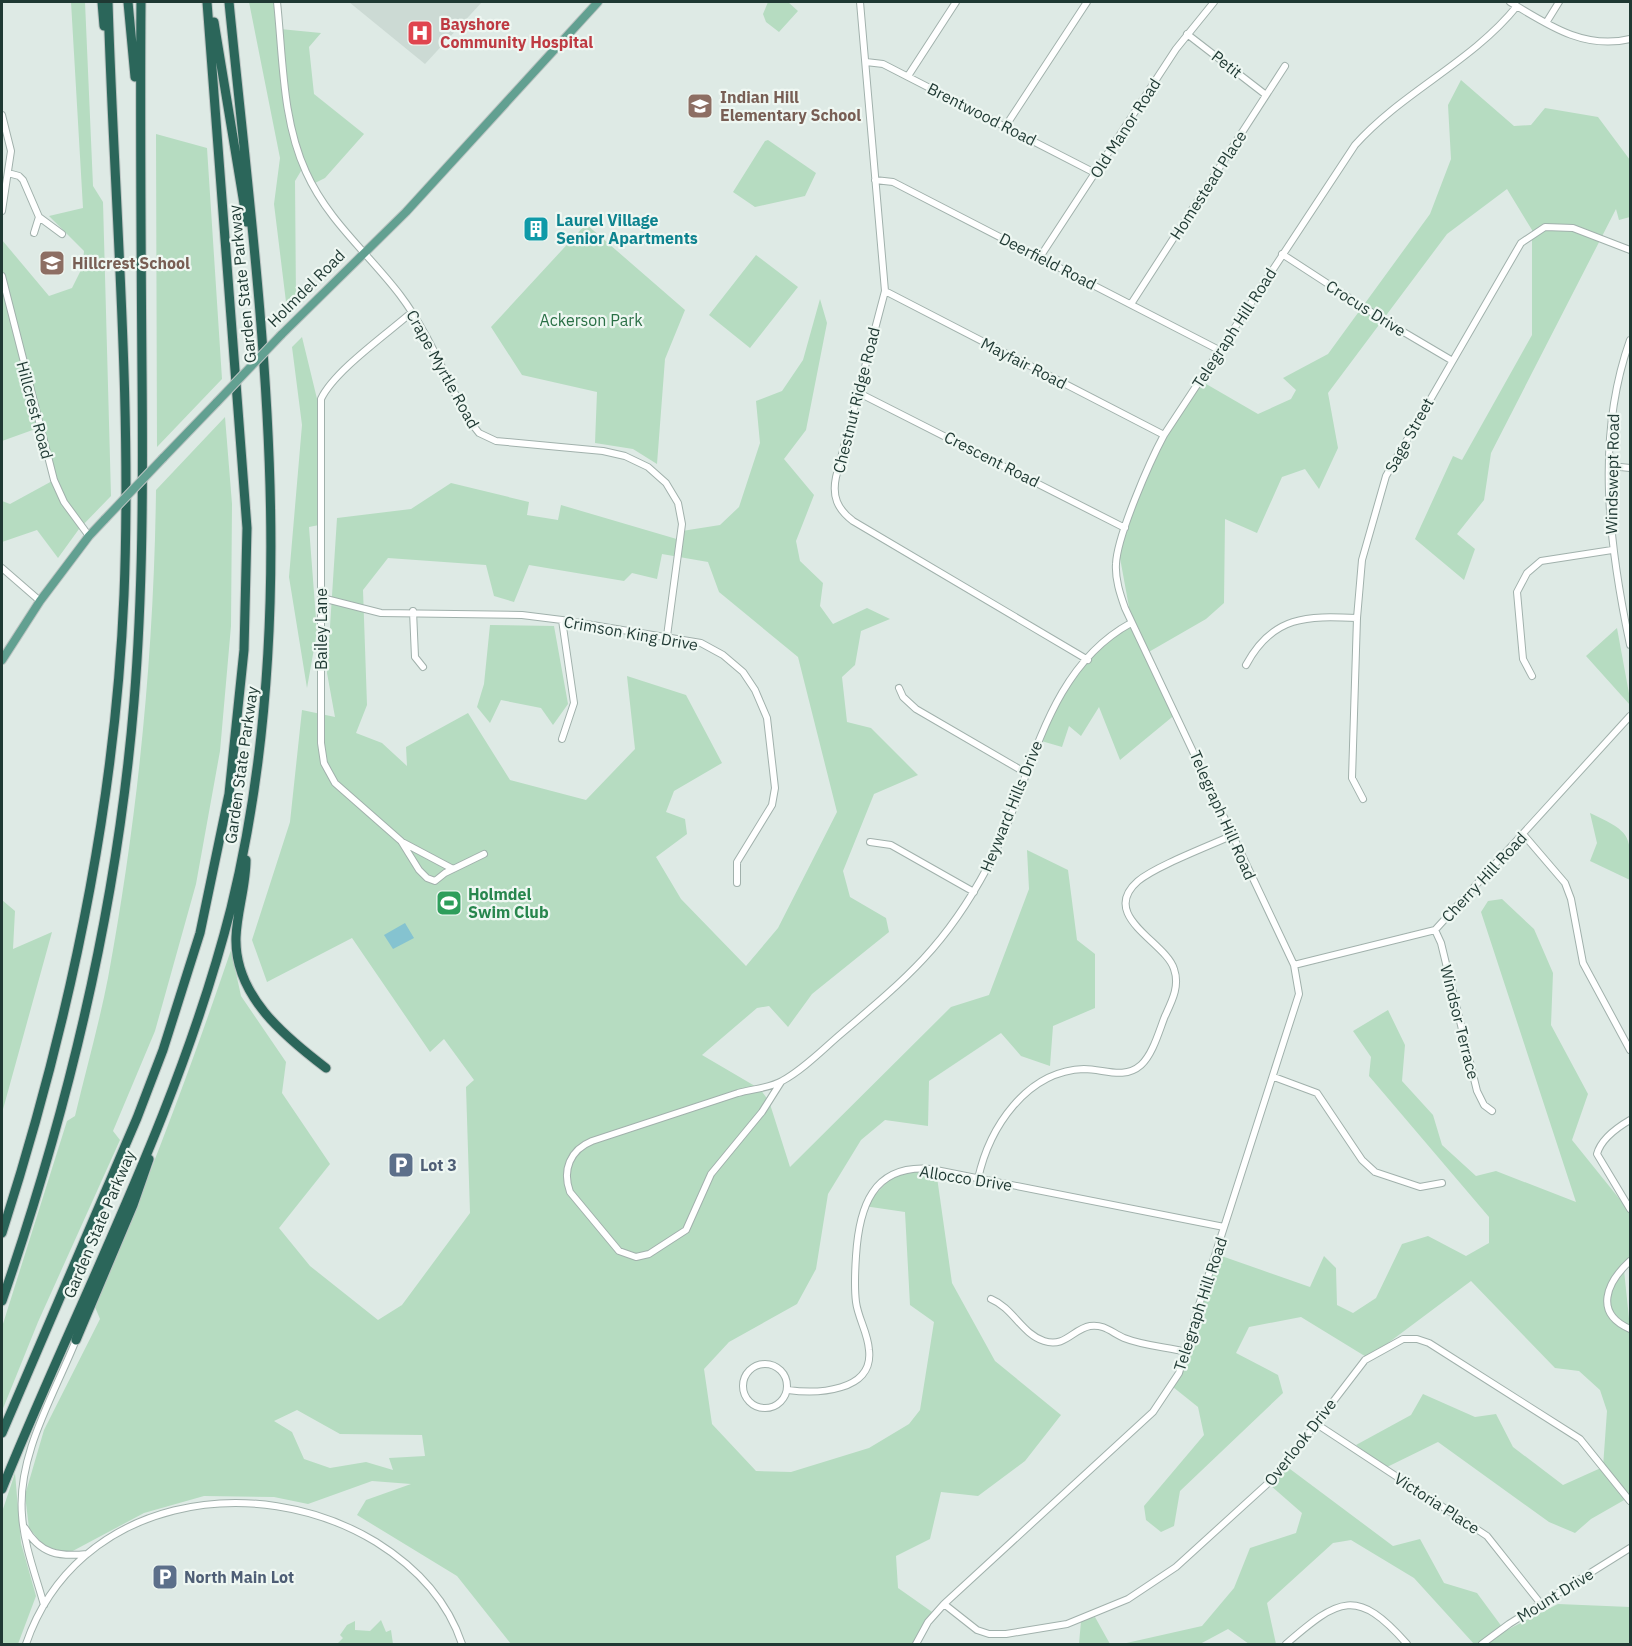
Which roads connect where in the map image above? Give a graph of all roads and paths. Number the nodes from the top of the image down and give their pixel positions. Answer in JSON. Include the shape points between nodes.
{"nodes":[{"id":1,"x":102,"y":2,"type":"edge"},
{"id":2,"x":108,"y":2,"type":"edge"},
{"id":3,"x":128,"y":2,"type":"edge"},
{"id":4,"x":141,"y":2,"type":"edge"},
{"id":5,"x":209,"y":2,"type":"edge"},
{"id":6,"x":229,"y":2,"type":"edge"},
{"id":7,"x":276,"y":2,"type":"edge"},
{"id":8,"x":598,"y":2,"type":"edge"},
{"id":9,"x":860,"y":2,"type":"edge"},
{"id":10,"x":956,"y":2,"type":"edge"},
{"id":11,"x":1087,"y":2,"type":"edge"},
{"id":12,"x":1214,"y":2,"type":"edge"},
{"id":13,"x":1510,"y":2,"type":"edge"},
{"id":14,"x":1559,"y":2,"type":"edge"},
{"id":15,"x":1517,"y":6,"type":"junction"},
{"id":16,"x":1546,"y":23,"type":"junction"},
{"id":17,"x":1187,"y":34,"type":"junction"},
{"id":18,"x":1630,"y":39,"type":"edge"},
{"id":19,"x":866,"y":62,"type":"junction"},
{"id":20,"x":1285,"y":66,"type":"dead end"},
{"id":21,"x":111,"y":67,"type":"junction"},
{"id":22,"x":908,"y":76,"type":"junction"},
{"id":23,"x":1266,"y":95,"type":"junction"},
{"id":24,"x":2,"y":114,"type":"edge"},
{"id":25,"x":1005,"y":127,"type":"junction"},
{"id":26,"x":141,"y":140,"type":"junction"},
{"id":27,"x":8,"y":173,"type":"junction"},
{"id":28,"x":1095,"y":173,"type":"junction"},
{"id":29,"x":875,"y":180,"type":"junction"},
{"id":30,"x":2,"y":211,"type":"edge"},
{"id":31,"x":39,"y":217,"type":"junction"},
{"id":32,"x":34,"y":233,"type":"dead end"},
{"id":33,"x":62,"y":234,"type":"dead end"},
{"id":34,"x":254,"y":247,"type":"junction"},
{"id":35,"x":1630,"y":250,"type":"edge"},
{"id":36,"x":363,"y":252,"type":"junction"},
{"id":37,"x":1282,"y":254,"type":"junction"},
{"id":38,"x":1040,"y":257,"type":"junction"},
{"id":39,"x":2,"y":276,"type":"edge"},
{"id":40,"x":885,"y":291,"type":"junction"},
{"id":41,"x":1131,"y":304,"type":"junction"},
{"id":42,"x":412,"y":312,"type":"junction"},
{"id":43,"x":1630,"y":340,"type":"edge"},
{"id":44,"x":1219,"y":350,"type":"junction"},
{"id":45,"x":1451,"y":360,"type":"junction"},
{"id":46,"x":857,"y":392,"type":"junction"},
{"id":47,"x":1164,"y":435,"type":"junction"},
{"id":48,"x":1611,"y":466,"type":"junction"},
{"id":49,"x":1630,"y":468,"type":"edge"},
{"id":50,"x":1125,"y":528,"type":"junction"},
{"id":51,"x":89,"y":536,"type":"junction"},
{"id":52,"x":1612,"y":550,"type":"junction"},
{"id":53,"x":2,"y":568,"type":"edge"},
{"id":54,"x":322,"y":598,"type":"junction"},
{"id":55,"x":40,"y":601,"type":"junction"},
{"id":56,"x":413,"y":611,"type":"junction"},
{"id":57,"x":1357,"y":618,"type":"junction"},
{"id":58,"x":562,"y":620,"type":"junction"},
{"id":59,"x":1131,"y":623,"type":"junction"},
{"id":60,"x":667,"y":636,"type":"junction"},
{"id":61,"x":1630,"y":645,"type":"edge"},
{"id":62,"x":2,"y":660,"type":"edge"},
{"id":63,"x":1088,"y":660,"type":"junction"},
{"id":64,"x":1246,"y":665,"type":"dead end"},
{"id":65,"x":423,"y":667,"type":"dead end"},
{"id":66,"x":1532,"y":676,"type":"dead end"},
{"id":67,"x":899,"y":688,"type":"dead end"},
{"id":68,"x":1630,"y":716,"type":"edge"},
{"id":69,"x":562,"y":739,"type":"dead end"},
{"id":70,"x":1026,"y":773,"type":"junction"},
{"id":71,"x":1362,"y":799,"type":"dead end"},
{"id":72,"x":1523,"y":834,"type":"junction"},
{"id":73,"x":1233,"y":836,"type":"junction"},
{"id":74,"x":246,"y":840,"type":"junction"},
{"id":75,"x":401,"y":841,"type":"junction"},
{"id":76,"x":870,"y":842,"type":"dead end"},
{"id":77,"x":484,"y":854,"type":"dead end"},
{"id":78,"x":454,"y":870,"type":"junction"},
{"id":79,"x":737,"y":883,"type":"dead end"},
{"id":80,"x":974,"y":892,"type":"junction"},
{"id":81,"x":1435,"y":930,"type":"junction"},
{"id":82,"x":1294,"y":964,"type":"junction"},
{"id":83,"x":1630,"y":1050,"type":"edge"},
{"id":84,"x":326,"y":1068,"type":"dead end"},
{"id":85,"x":1274,"y":1077,"type":"junction"},
{"id":86,"x":781,"y":1082,"type":"junction"},
{"id":87,"x":1492,"y":1111,"type":"dead end"},
{"id":88,"x":1630,"y":1120,"type":"edge"},
{"id":89,"x":156,"y":1130,"type":"junction"},
{"id":90,"x":978,"y":1179,"type":"junction"},
{"id":91,"x":1442,"y":1183,"type":"dead end"},
{"id":92,"x":1630,"y":1209,"type":"edge"},
{"id":93,"x":1224,"y":1227,"type":"junction"},
{"id":94,"x":2,"y":1231,"type":"edge"},
{"id":95,"x":1630,"y":1261,"type":"edge"},
{"id":96,"x":991,"y":1299,"type":"dead end"},
{"id":97,"x":2,"y":1301,"type":"edge"},
{"id":98,"x":1630,"y":1329,"type":"edge"},
{"id":99,"x":76,"y":1340,"type":"joint"},
{"id":100,"x":1187,"y":1352,"type":"junction"},
{"id":101,"x":788,"y":1390,"type":"junction"},
{"id":102,"x":1315,"y":1423,"type":"junction"},
{"id":103,"x":2,"y":1433,"type":"edge"},
{"id":104,"x":2,"y":1489,"type":"edge"},
{"id":105,"x":1630,"y":1501,"type":"edge"},
{"id":106,"x":23,"y":1524,"type":"junction"},
{"id":107,"x":1630,"y":1548,"type":"edge"},
{"id":108,"x":88,"y":1554,"type":"junction"},
{"id":109,"x":944,"y":1604,"type":"junction"},
{"id":110,"x":1541,"y":1604,"type":"junction"},
{"id":111,"x":44,"y":1605,"type":"junction"},
{"id":112,"x":26,"y":1644,"type":"edge"},
{"id":113,"x":462,"y":1644,"type":"edge"},
{"id":114,"x":916,"y":1644,"type":"edge"},
{"id":115,"x":1286,"y":1644,"type":"edge"},
{"id":116,"x":1407,"y":1644,"type":"edge"},
{"id":117,"x":1482,"y":1644,"type":"edge"}],
"edges":[{"from":1,"to":21,"type":"highway"},
{"from":2,"to":21,"type":"highway"},
{"from":3,"to":26,"type":"highway"},
{"from":4,"to":26,"type":"highway"},
{"from":5,"to":34,"type":"highway","via":[[242,206]]},
{"from":5,"to":103,"type":"highway","name":"Garden State Parkway","via":[[247,528],[244,650],[231,777],[200,933],[163,1050]]},
{"from":6,"to":34,"type":"highway","name":"Garden State Parkway"},
{"from":7,"to":36,"type":"street","name":"Crape Myrtle Road","via":[[298,152],[327,211]]},
{"from":8,"to":36,"type":"main road","name":"Holmdel Road","via":[[406,212]]},
{"from":9,"to":19,"type":"street","name":"Chestnut Ridge Road"},
{"from":10,"to":22,"type":"street"},
{"from":11,"to":25,"type":"street"},
{"from":12,"to":17,"type":"street","name":"Old Manor Road"},
{"from":13,"to":15,"type":"street"},
{"from":14,"to":16,"type":"street"},
{"from":15,"to":16,"type":"street"},
{"from":15,"to":37,"type":"street","name":"Telegraph Hill Road","via":[[1474,48],[1363,136]]},
{"from":16,"to":18,"type":"street","via":[[1586,40]]},
{"from":17,"to":23,"type":"street","name":"Petit"},
{"from":17,"to":28,"type":"street","name":"Old Manor Road"},
{"from":19,"to":22,"type":"street","name":"Brentwood Road","via":[[883,64]]},
{"from":19,"to":29,"type":"street","name":"Chestnut Ridge Road"},
{"from":20,"to":23,"type":"street","name":"Homestead Place"},
{"from":21,"to":94,"type":"highway","via":[[126,446],[124,586],[117,689],[104,803],[77,951]]},
{"from":22,"to":25,"type":"street","name":"Brentwood Road"},
{"from":23,"to":41,"type":"street","name":"Homestead Place"},
{"from":24,"to":27,"type":"street","via":[[11,145]]},
{"from":25,"to":28,"type":"street","name":"Brentwood Road"},
{"from":26,"to":97,"type":"highway","via":[[142,543],[137,669],[126,782],[107,906],[79,1042],[44,1173]]},
{"from":27,"to":30,"type":"street"},
{"from":27,"to":31,"type":"street","via":[[23,180]]},
{"from":28,"to":38,"type":"street","name":"Old Manor Road"},
{"from":29,"to":38,"type":"street","name":"Deerfield Road","via":[[893,182]]},
{"from":29,"to":40,"type":"street","name":"Chestnut Ridge Road"},
{"from":31,"to":32,"type":"street"},
{"from":31,"to":33,"type":"street"},
{"from":34,"to":74,"type":"highway","name":"Garden State Parkway","via":[[268,410],[273,585],[264,725]]},
{"from":35,"to":45,"type":"street","name":"Sage Street","via":[[1573,228],[1545,227],[1521,243]]},
{"from":36,"to":42,"type":"street","name":"Crape Myrtle Road"},
{"from":36,"to":51,"type":"main road","name":"Holmdel Road","bridge":true},
{"from":37,"to":44,"type":"street","name":"Telegraph Hill Road"},
{"from":37,"to":45,"type":"street","name":"Crocus Drive"},
{"from":38,"to":41,"type":"street","name":"Deerfield Road"},
{"from":39,"to":51,"type":"street","name":"Hillcrest Road","via":[[54,480],[64,502]]},
{"from":40,"to":46,"type":"street","name":"Chestnut Ridge Road"},
{"from":40,"to":47,"type":"street","name":"Mayfair Road"},
{"from":41,"to":44,"type":"street","name":"Deerfield Road"},
{"from":42,"to":54,"type":"street","name":"Bailey Lane","via":[[337,376],[321,399]]},
{"from":42,"to":60,"type":"street","name":"Crape Myrtle Road","via":[[479,433],[496,441],[625,456],[648,466],[666,483],[678,503],[682,524]]},
{"from":43,"to":48,"type":"street","name":"Windswept Road","via":[[1613,403]]},
{"from":44,"to":47,"type":"street","name":"Telegraph Hill Road"},
{"from":45,"to":57,"type":"street","name":"Sage Street","via":[[1386,476],[1362,560]]},
{"from":46,"to":50,"type":"street","name":"Crescent Road"},
{"from":46,"to":63,"type":"street","name":"Chestnut Ridge Road","via":[[834,486],[841,510],[853,521]]},
{"from":47,"to":50,"type":"street","name":"Telegraph Hill Road"},
{"from":48,"to":49,"type":"street"},
{"from":48,"to":52,"type":"street","name":"Windswept Road"},
{"from":50,"to":59,"type":"street","name":"Telegraph Hill Road","via":[[1116,572]]},
{"from":51,"to":55,"type":"main road","name":"Holmdel Road"},
{"from":52,"to":61,"type":"street","name":"Windswept Road"},
{"from":52,"to":66,"type":"street","via":[[1541,561],[1527,573],[1517,592],[1523,659]]},
{"from":53,"to":55,"type":"street"},
{"from":54,"to":56,"type":"street","name":"Crimson King Drive","via":[[381,613]]},
{"from":54,"to":75,"type":"street","name":"Bailey Lane","via":[[324,764],[335,783]]},
{"from":55,"to":62,"type":"main road","name":"Holmdel Road"},
{"from":56,"to":58,"type":"street","name":"Crimson King Drive"},
{"from":56,"to":65,"type":"street","via":[[415,657]]},
{"from":57,"to":64,"type":"street","via":[[1311,616],[1290,622],[1257,645]]},
{"from":57,"to":71,"type":"street","name":"Sage Street","via":[[1352,778]]},
{"from":58,"to":60,"type":"street","name":"Crimson King Drive"},
{"from":58,"to":69,"type":"street","via":[[574,703]]},
{"from":59,"to":63,"type":"street","name":"Heyward Hills Drive"},
{"from":59,"to":73,"type":"street","name":"Telegraph Hill Road"},
{"from":60,"to":79,"type":"street","name":"Crimson King Drive","via":[[701,643],[723,655],[743,672],[767,718],[775,788],[772,805],[737,862]]},
{"from":63,"to":70,"type":"street","name":"Heyward Hills Drive","via":[[1052,710]]},
{"from":67,"to":70,"type":"street","via":[[916,709]]},
{"from":68,"to":72,"type":"street","name":"Cherry Hill Road"},
{"from":70,"to":80,"type":"street","name":"Heyward Hills Drive","via":[[999,845]]},
{"from":72,"to":81,"type":"street","name":"Cherry Hill Road"},
{"from":72,"to":83,"type":"street","via":[[1565,884],[1583,963]]},
{"from":73,"to":82,"type":"street","name":"Telegraph Hill Road"},
{"from":73,"to":90,"type":"street","via":[[1144,877],[1130,893],[1127,908],[1132,924],[1168,956],[1176,979],[1174,996],[1145,1060],[1136,1069],[1123,1073],[1075,1070],[1036,1085],[995,1130]]},
{"from":74,"to":84,"type":"highway","via":[[246,877],[236,941],[243,977],[269,1018]]},
{"from":74,"to":89,"type":"highway","name":"Garden State Parkway","via":[[208,988]]},
{"from":75,"to":78,"type":"street"},
{"from":75,"to":78,"type":"street","name":"Bailey Lane","via":[[427,878],[435,881]]},
{"from":76,"to":80,"type":"street","via":[[891,845]]},
{"from":77,"to":78,"type":"street","name":"Bailey Lane"},
{"from":80,"to":86,"type":"street","name":"Heyward Hills Drive","via":[[948,933],[920,965]]},
{"from":81,"to":82,"type":"street","name":"Cherry Hill Road"},
{"from":81,"to":87,"type":"street","name":"Windsor Terrace","via":[[1477,1091]]},
{"from":82,"to":85,"type":"street","name":"Telegraph Hill Road","via":[[1299,994]]},
{"from":85,"to":91,"type":"street","via":[[1317,1093],[1362,1160],[1375,1172],[1420,1187]]},
{"from":85,"to":93,"type":"street","name":"Telegraph Hill Road"},
{"from":86,"to":86,"type":"street","name":"Heyward Hills Drive","via":[[762,1112],[711,1174],[686,1230],[649,1254],[636,1257],[619,1251],[570,1192],[567,1166],[575,1152],[587,1143]]},
{"from":88,"to":92,"type":"street","via":[[1611,1134],[1597,1154]]},
{"from":89,"to":99,"type":"highway","via":[[146,1172]]},
{"from":89,"to":104,"type":"highway","name":"Garden State Parkway"},
{"from":90,"to":93,"type":"street","name":"Allocco Drive"},
{"from":90,"to":101,"type":"street","name":"Allocco Drive","via":[[913,1169],[892,1176],[872,1193],[858,1222],[855,1281],[858,1313],[869,1349],[865,1370],[843,1388]]},
{"from":93,"to":100,"type":"street","name":"Telegraph Hill Road"},
{"from":95,"to":98,"type":"street","via":[[1612,1281],[1607,1295],[1611,1313]]},
{"from":96,"to":100,"type":"street","via":[[1005,1305],[1044,1341],[1060,1342],[1086,1327],[1098,1326],[1130,1340]]},
{"from":99,"to":106,"type":"street","via":[[26,1466],[21,1496]]},
{"from":100,"to":109,"type":"street","name":"Telegraph Hill Road","via":[[1174,1383],[1146,1419]]},
{"from":101,"to":101,"type":"street","via":[[777,1404],[762,1408],[748,1399],[743,1384],[751,1369],[769,1365],[783,1374]]},
{"from":102,"to":105,"type":"street","name":"Overlook Drive","via":[[1365,1360],[1398,1341],[1417,1339],[1575,1435]]},
{"from":102,"to":109,"type":"street","name":"Overlook Drive","via":[[1276,1476],[1176,1567],[1148,1588],[1108,1609],[1044,1629],[994,1634],[977,1630]]},
{"from":102,"to":110,"type":"street","name":"Victoria Place","via":[[1488,1536]]},
{"from":106,"to":108,"type":"street","via":[[37,1545],[51,1554]]},
{"from":106,"to":111,"type":"street"},
{"from":107,"to":110,"type":"street","name":"Mount Drive"},
{"from":108,"to":111,"type":"street"},
{"from":108,"to":113,"type":"street","via":[[150,1518],[198,1504],[246,1501],[309,1511],[367,1537],[413,1567],[444,1607]]},
{"from":109,"to":114,"type":"street","name":"Telegraph Hill Road"},
{"from":110,"to":117,"type":"street","name":"Mount Drive"},
{"from":111,"to":112,"type":"street"},
{"from":115,"to":116,"type":"street","via":[[1325,1612],[1345,1605],[1379,1614]]}]}
